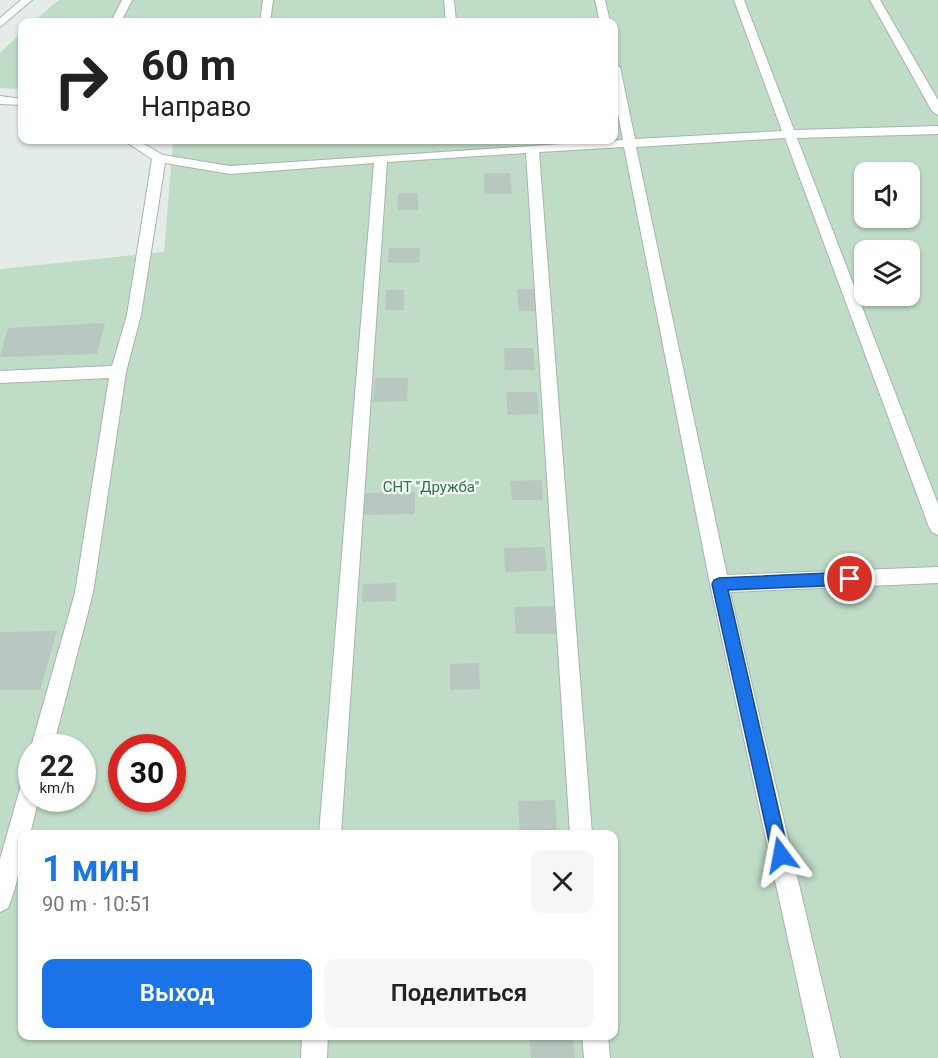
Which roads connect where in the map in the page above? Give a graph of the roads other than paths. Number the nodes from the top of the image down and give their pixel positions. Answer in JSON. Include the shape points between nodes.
{"nodes":[{"id":1,"x":27,"y":0,"type":"edge"},
{"id":2,"x":127,"y":0,"type":"edge"},
{"id":3,"x":268,"y":0,"type":"edge"},
{"id":4,"x":449,"y":0,"type":"edge"},
{"id":5,"x":600,"y":0,"type":"edge"},
{"id":6,"x":740,"y":0,"type":"edge"},
{"id":7,"x":875,"y":0,"type":"edge"},
{"id":8,"x":118,"y":18,"type":"edge"},
{"id":9,"x":266,"y":18,"type":"edge"},
{"id":10,"x":451,"y":18,"type":"edge"},
{"id":11,"x":604,"y":18,"type":"edge"},
{"id":12,"x":0,"y":24,"type":"edge"},
{"id":13,"x":618,"y":89,"type":"edge"},
{"id":14,"x":0,"y":100,"type":"edge"},
{"id":15,"x":18,"y":102,"type":"edge"},
{"id":16,"x":938,"y":111,"type":"edge"},
{"id":17,"x":938,"y":129,"type":"edge"},
{"id":18,"x":789,"y":134,"type":"junction"},
{"id":19,"x":628,"y":143,"type":"junction"},
{"id":20,"x":136,"y":144,"type":"edge"},
{"id":21,"x":458,"y":144,"type":"edge"},
{"id":22,"x":612,"y":144,"type":"edge"},
{"id":23,"x":618,"y":144,"type":"edge"},
{"id":24,"x":532,"y":149,"type":"junction"},
{"id":25,"x":458,"y":153,"type":"junction"},
{"id":26,"x":159,"y":158,"type":"junction"},
{"id":27,"x":381,"y":159,"type":"junction"},
{"id":28,"x":118,"y":372,"type":"junction"},
{"id":29,"x":0,"y":377,"type":"edge"},
{"id":30,"x":938,"y":527,"type":"edge"},
{"id":31,"x":938,"y":575,"type":"edge"},
{"id":32,"x":719,"y":584,"type":"junction"},
{"id":33,"x":46,"y":734,"type":"edge"},
{"id":34,"x":24,"y":812,"type":"edge"},
{"id":35,"x":19,"y":830,"type":"edge"},
{"id":36,"x":330,"y":830,"type":"edge"},
{"id":37,"x":581,"y":830,"type":"edge"},
{"id":38,"x":18,"y":835,"type":"edge"},
{"id":39,"x":0,"y":900,"type":"edge"},
{"id":40,"x":315,"y":1040,"type":"edge"},
{"id":41,"x":595,"y":1040,"type":"edge"},
{"id":42,"x":314,"y":1058,"type":"edge"},
{"id":43,"x":597,"y":1058,"type":"edge"},
{"id":44,"x":827,"y":1058,"type":"edge"}],
"edges":[{"from":1,"to":12,"type":"street"},
{"from":2,"to":8,"type":"street"},
{"from":3,"to":9,"type":"street"},
{"from":4,"to":10,"type":"street"},
{"from":5,"to":11,"type":"street"},
{"from":6,"to":18,"type":"street"},
{"from":7,"to":16,"type":"street"},
{"from":13,"to":19,"type":"street"},
{"from":14,"to":15,"type":"street"},
{"from":17,"to":18,"type":"street"},
{"from":18,"to":19,"type":"street"},
{"from":18,"to":30,"type":"street"},
{"from":19,"to":23,"type":"street"},
{"from":19,"to":32,"type":"street"},
{"from":20,"to":26,"type":"street"},
{"from":21,"to":25,"type":"street"},
{"from":22,"to":24,"type":"street"},
{"from":24,"to":25,"type":"street"},
{"from":24,"to":37,"type":"street"},
{"from":25,"to":27,"type":"street"},
{"from":26,"to":27,"type":"street","via":[[230,170]]},
{"from":26,"to":28,"type":"street","via":[[134,315]]},
{"from":27,"to":36,"type":"street"},
{"from":28,"to":29,"type":"street"},
{"from":28,"to":33,"type":"street","via":[[84,593]]},
{"from":31,"to":32,"type":"street"},
{"from":32,"to":44,"type":"street"},
{"from":34,"to":35,"type":"street"},
{"from":38,"to":39,"type":"street"},
{"from":40,"to":42,"type":"street"},
{"from":41,"to":43,"type":"street"}]}
